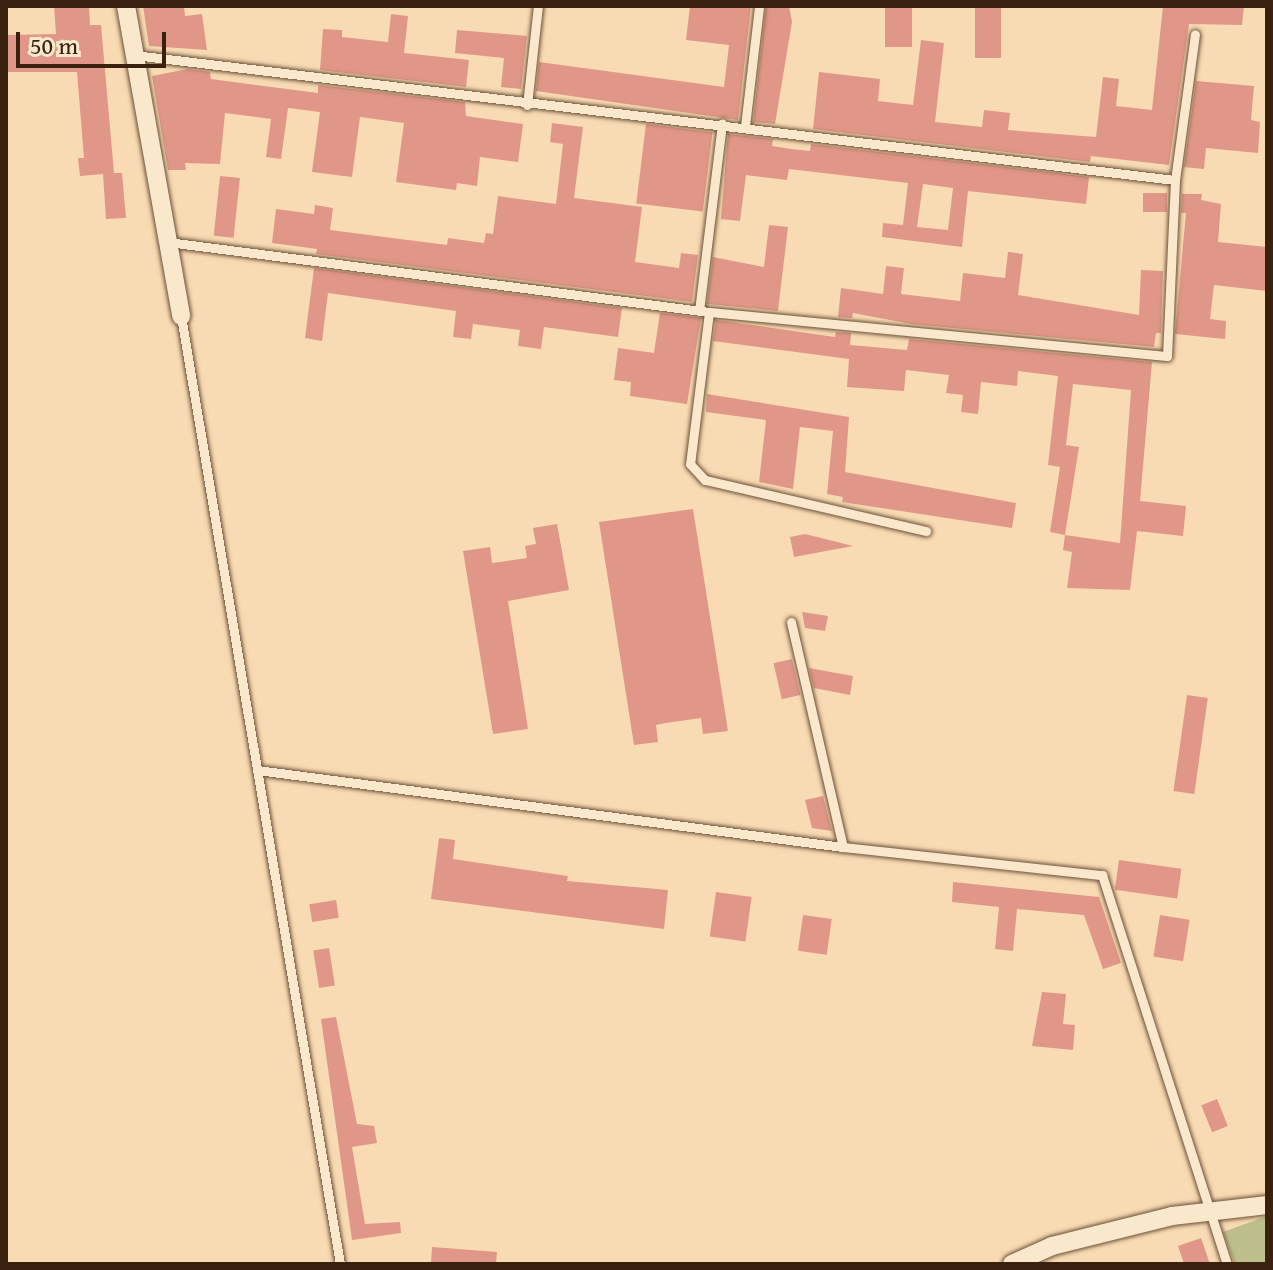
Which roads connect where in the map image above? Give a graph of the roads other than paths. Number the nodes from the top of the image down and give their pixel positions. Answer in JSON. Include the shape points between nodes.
{"nodes":[{"id":1,"x":126,"y":6,"type":"edge"},
{"id":2,"x":538,"y":6,"type":"edge"},
{"id":3,"x":759,"y":6,"type":"edge"},
{"id":4,"x":1195,"y":34,"type":"dead end"},
{"id":5,"x":134,"y":55,"type":"junction"},
{"id":6,"x":527,"y":105,"type":"junction"},
{"id":7,"x":722,"y":123,"type":"junction"},
{"id":8,"x":745,"y":126,"type":"junction"},
{"id":9,"x":1175,"y":180,"type":"junction"},
{"id":10,"x":168,"y":242,"type":"junction"},
{"id":11,"x":704,"y":312,"type":"junction"},
{"id":12,"x":181,"y":316,"type":"joint"},
{"id":13,"x":926,"y":531,"type":"dead end"},
{"id":14,"x":791,"y":622,"type":"dead end"},
{"id":15,"x":257,"y":770,"type":"junction"},
{"id":16,"x":843,"y":847,"type":"junction"},
{"id":17,"x":1267,"y":1205,"type":"edge"},
{"id":18,"x":1214,"y":1211,"type":"junction"},
{"id":19,"x":340,"y":1264,"type":"edge"},
{"id":20,"x":1012,"y":1264,"type":"edge"},
{"id":21,"x":1227,"y":1264,"type":"edge"}],
"edges":[{"from":1,"to":5,"type":"street"},
{"from":2,"to":6,"type":"lane"},
{"from":3,"to":8,"type":"lane"},
{"from":4,"to":9,"type":"lane"},
{"from":5,"to":6,"type":"lane"},
{"from":5,"to":10,"type":"street"},
{"from":6,"to":7,"type":"lane"},
{"from":7,"to":8,"type":"lane"},
{"from":7,"to":11,"type":"lane"},
{"from":8,"to":9,"type":"lane"},
{"from":9,"to":11,"type":"lane","via":[[1167,356]]},
{"from":10,"to":11,"type":"lane"},
{"from":10,"to":12,"type":"street"},
{"from":11,"to":13,"type":"lane","via":[[690,464],[705,480]]},
{"from":12,"to":15,"type":"lane"},
{"from":14,"to":16,"type":"lane"},
{"from":15,"to":16,"type":"lane"},
{"from":15,"to":19,"type":"lane"},
{"from":16,"to":18,"type":"lane","via":[[1102,875]]},
{"from":17,"to":18,"type":"street"},
{"from":18,"to":20,"type":"street","via":[[1052,1246]]},
{"from":18,"to":21,"type":"lane"}]}
